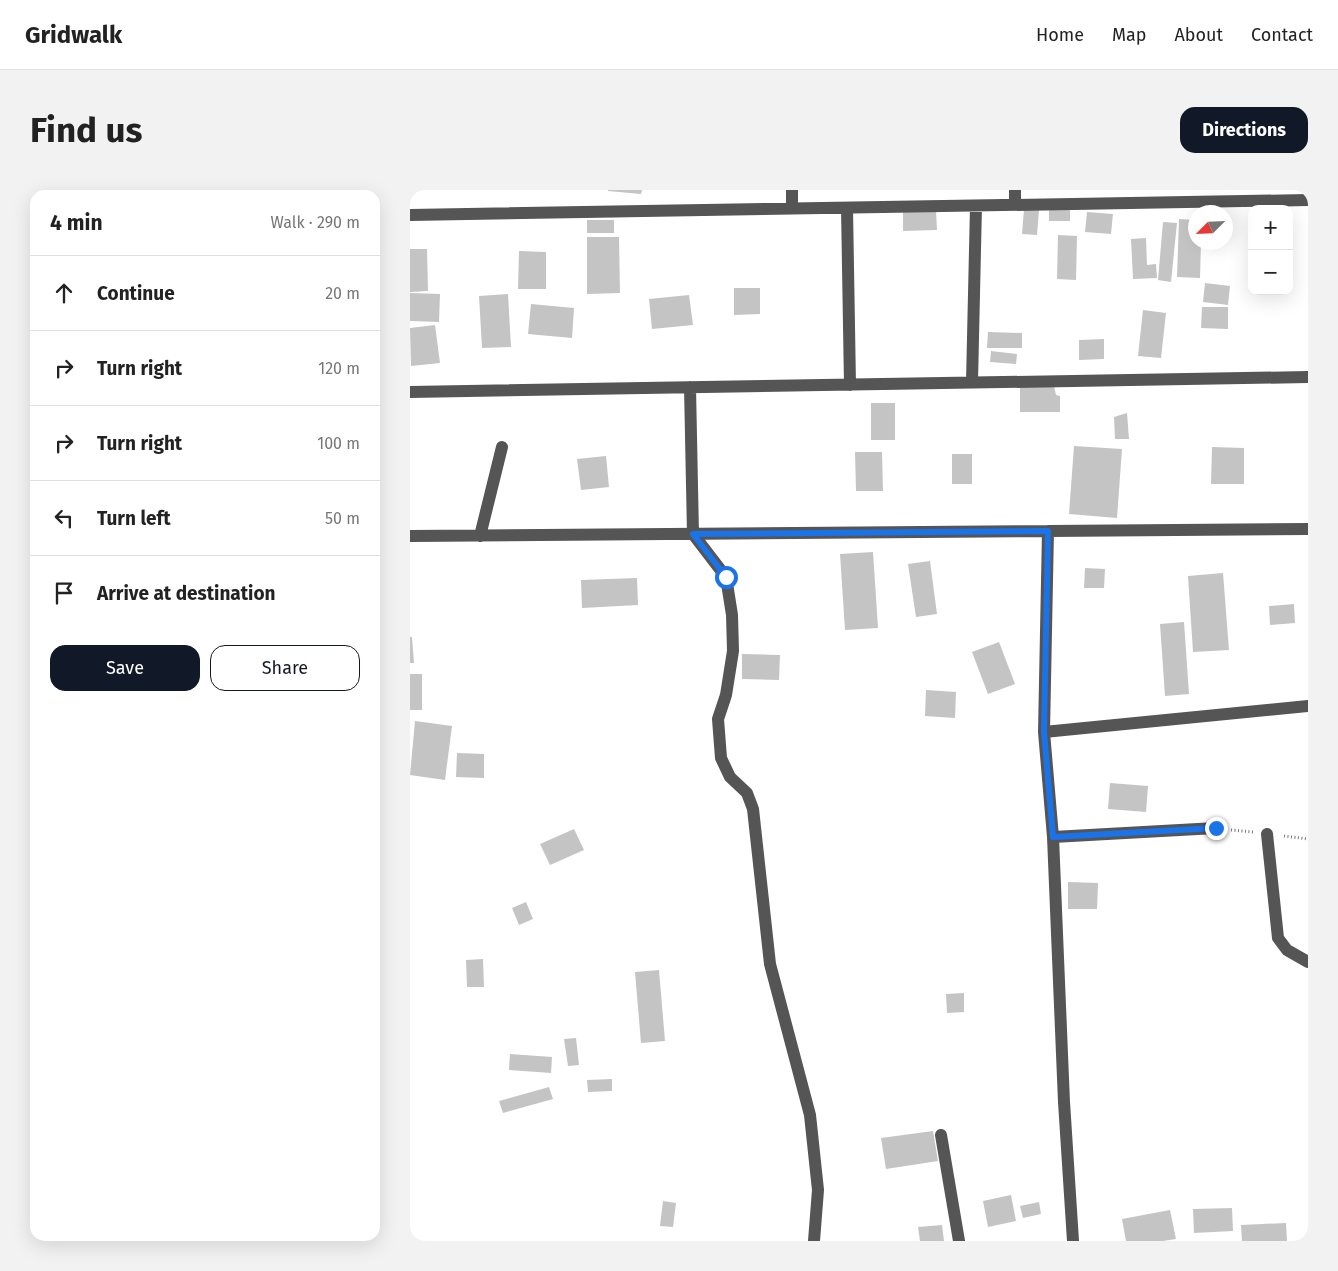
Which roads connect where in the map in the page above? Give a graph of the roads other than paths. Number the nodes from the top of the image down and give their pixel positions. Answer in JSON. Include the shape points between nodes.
{"nodes":[{"id":1,"x":792,"y":190,"type":"edge"},
{"id":2,"x":1015,"y":190,"type":"edge"},
{"id":3,"x":1308,"y":200,"type":"edge"},
{"id":4,"x":1015,"y":205,"type":"junction"},
{"id":5,"x":976,"y":206,"type":"junction"},
{"id":6,"x":792,"y":208,"type":"junction"},
{"id":7,"x":847,"y":208,"type":"junction"},
{"id":8,"x":410,"y":214,"type":"edge"},
{"id":9,"x":1308,"y":377,"type":"edge"},
{"id":10,"x":972,"y":382,"type":"junction"},
{"id":11,"x":850,"y":385,"type":"junction"},
{"id":12,"x":690,"y":387,"type":"junction"},
{"id":13,"x":410,"y":392,"type":"edge"},
{"id":14,"x":502,"y":447,"type":"dead end"},
{"id":15,"x":1308,"y":529,"type":"edge"},
{"id":16,"x":1048,"y":531,"type":"junction"},
{"id":17,"x":693,"y":534,"type":"junction"},
{"id":18,"x":410,"y":536,"type":"edge"},
{"id":19,"x":480,"y":536,"type":"junction"},
{"id":20,"x":1308,"y":706,"type":"edge"},
{"id":21,"x":1044,"y":732,"type":"junction"},
{"id":22,"x":1216,"y":828,"type":"dead end"},
{"id":23,"x":1267,"y":834,"type":"dead end"},
{"id":24,"x":1053,"y":837,"type":"junction"},
{"id":25,"x":1308,"y":962,"type":"edge"},
{"id":26,"x":941,"y":1135,"type":"dead end"},
{"id":27,"x":814,"y":1241,"type":"edge"},
{"id":28,"x":959,"y":1241,"type":"edge"},
{"id":29,"x":1073,"y":1241,"type":"edge"}],
"edges":[{"from":1,"to":6,"type":"street"},
{"from":2,"to":4,"type":"street"},
{"from":3,"to":4,"type":"street"},
{"from":4,"to":5,"type":"street"},
{"from":5,"to":7,"type":"street"},
{"from":5,"to":10,"type":"street"},
{"from":6,"to":7,"type":"street"},
{"from":6,"to":8,"type":"street"},
{"from":7,"to":11,"type":"street"},
{"from":9,"to":10,"type":"street"},
{"from":10,"to":11,"type":"street"},
{"from":11,"to":12,"type":"street"},
{"from":12,"to":13,"type":"street"},
{"from":12,"to":17,"type":"street"},
{"from":14,"to":19,"type":"street"},
{"from":15,"to":16,"type":"street"},
{"from":16,"to":17,"type":"street"},
{"from":16,"to":21,"type":"street"},
{"from":17,"to":19,"type":"street"},
{"from":17,"to":27,"type":"street","via":[[726,577],[734,651],[718,719],[722,758],[730,777],[747,793],[753,809],[770,964],[810,1115],[818,1190]]},
{"from":18,"to":19,"type":"street"},
{"from":20,"to":21,"type":"street"},
{"from":21,"to":24,"type":"street"},
{"from":22,"to":24,"type":"street"},
{"from":23,"to":25,"type":"street","via":[[1278,938],[1287,950]]},
{"from":24,"to":29,"type":"street"},
{"from":26,"to":28,"type":"street"}]}
